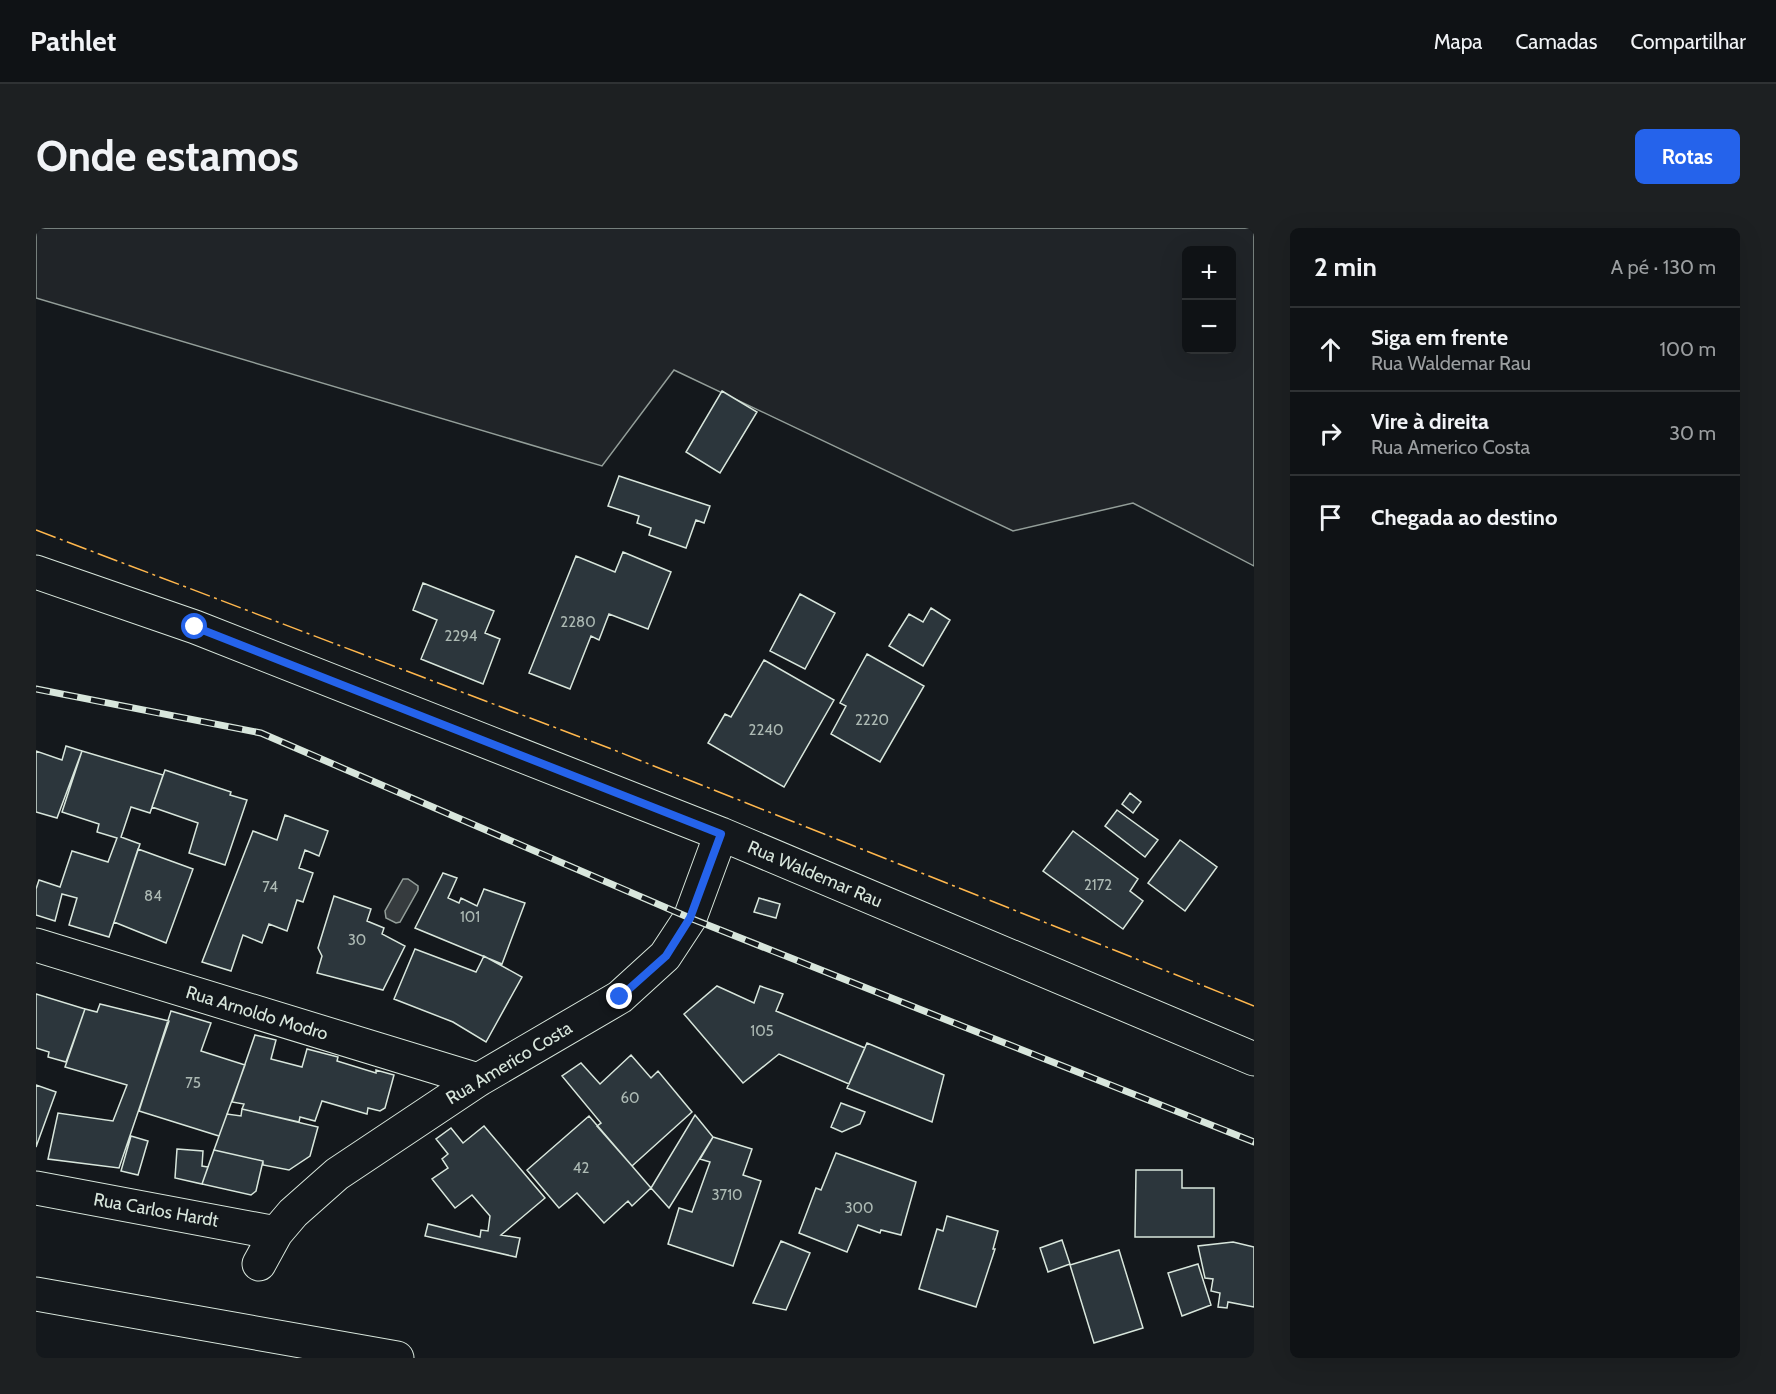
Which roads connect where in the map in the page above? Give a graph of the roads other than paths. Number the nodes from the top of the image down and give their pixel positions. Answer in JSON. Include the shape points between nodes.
{"nodes":[{"id":1,"x":36,"y":572,"type":"edge"},
{"id":2,"x":721,"y":834,"type":"junction"},
{"id":3,"x":36,"y":945,"type":"edge"},
{"id":4,"x":1254,"y":1059,"type":"edge"},
{"id":5,"x":478,"y":1080,"type":"junction"},
{"id":6,"x":36,"y":1188,"type":"edge"},
{"id":7,"x":276,"y":1233,"type":"junction"},
{"id":8,"x":259,"y":1264,"type":"dead end"},
{"id":9,"x":36,"y":1294,"type":"edge"},
{"id":10,"x":309,"y":1350,"type":"edge"},
{"id":11,"x":397,"y":1358,"type":"edge"}],
"edges":[{"from":1,"to":2,"type":"main road","name":"Rua Waldemar Rau","via":[[195,627]]},
{"from":2,"to":4,"type":"main road","name":"Rua Waldemar Rau"},
{"from":2,"to":5,"type":"main road","name":"Rua Americo Costa","via":[[690,918],[666,956],[620,997]]},
{"from":3,"to":5,"type":"main road","name":"Rua Arnoldo Modro"},
{"from":5,"to":7,"type":"main road","name":"Rua Americo Costa","via":[[338,1174]]},
{"from":6,"to":7,"type":"main road","name":"Rua Carlos Hardt"},
{"from":7,"to":8,"type":"main road","name":"Rua Americo Costa"},
{"from":9,"to":10,"type":"main road"},
{"from":10,"to":11,"type":"main road"}]}
